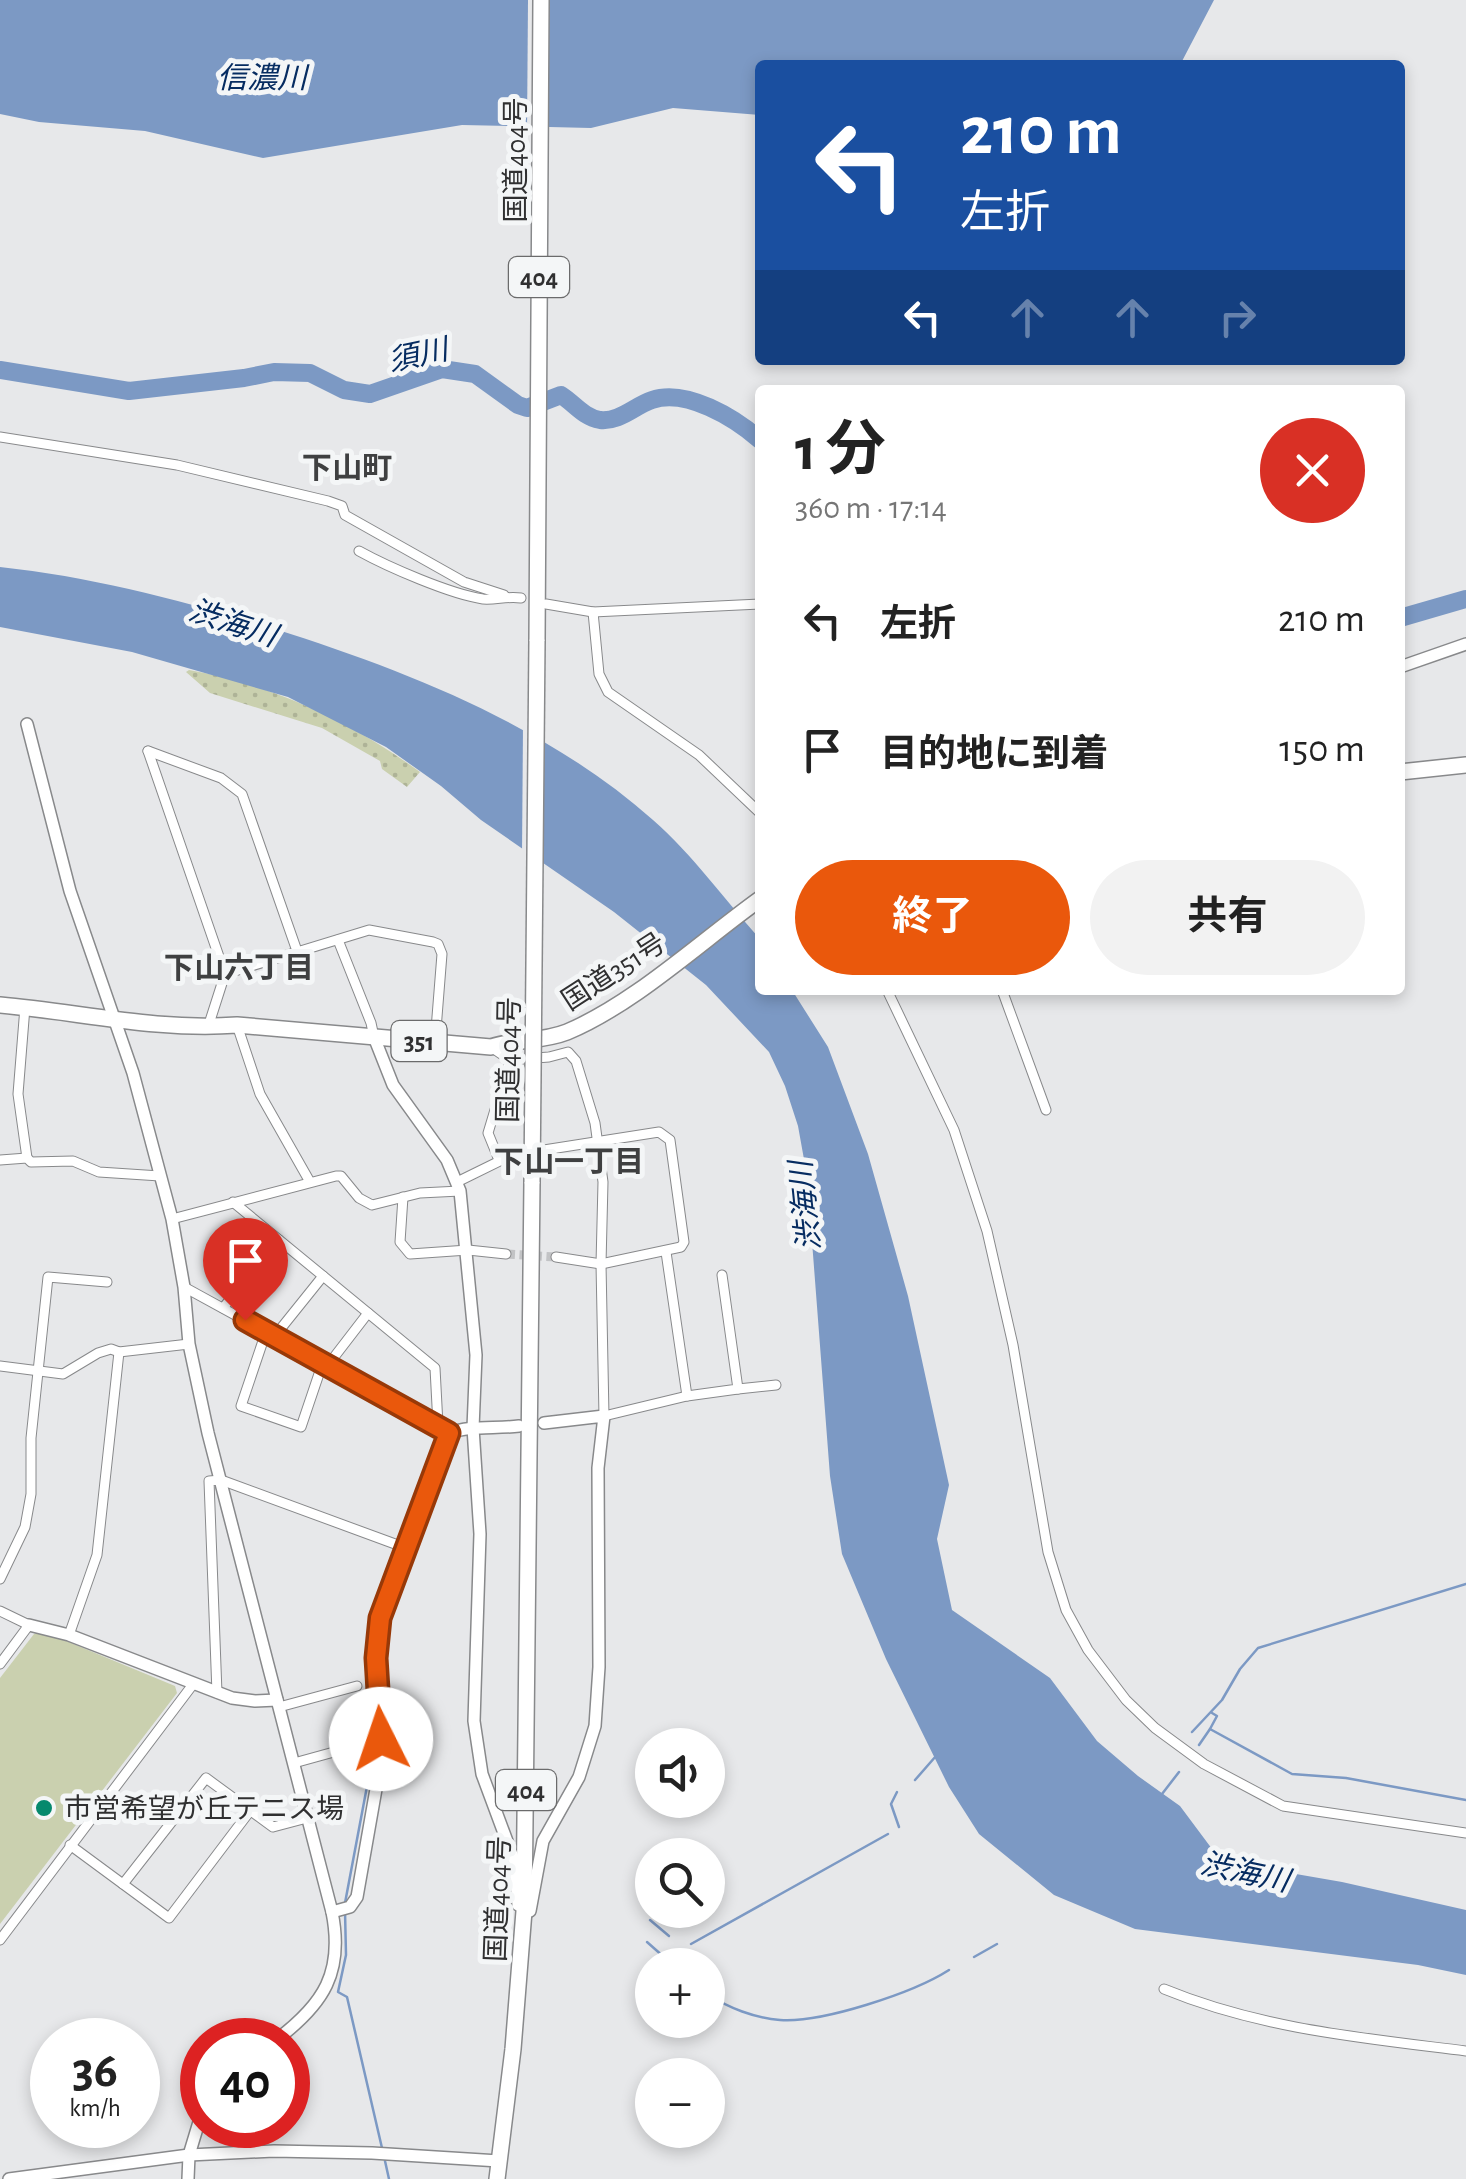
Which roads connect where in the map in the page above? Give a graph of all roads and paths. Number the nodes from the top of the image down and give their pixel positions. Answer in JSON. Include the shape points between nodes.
{"nodes":[{"id":1,"x":541,"y":0,"type":"edge"},
{"id":2,"x":0,"y":437,"type":"edge"},
{"id":3,"x":358,"y":551,"type":"dead end"},
{"id":4,"x":504,"y":595,"type":"junction"},
{"id":5,"x":521,"y":598,"type":"dead end"},
{"id":6,"x":546,"y":604,"type":"dead end"},
{"id":7,"x":755,"y":604,"type":"edge"},
{"id":8,"x":593,"y":612,"type":"junction"},
{"id":9,"x":1466,"y":644,"type":"edge"},
{"id":10,"x":1405,"y":664,"type":"edge"},
{"id":11,"x":27,"y":724,"type":"dead end"},
{"id":12,"x":1466,"y":764,"type":"edge"},
{"id":13,"x":1405,"y":771,"type":"edge"},
{"id":14,"x":755,"y":808,"type":"edge"},
{"id":15,"x":755,"y":903,"type":"edge"},
{"id":16,"x":338,"y":940,"type":"junction"},
{"id":17,"x":296,"y":952,"type":"junction"},
{"id":18,"x":225,"y":974,"type":"junction"},
{"id":19,"x":889,"y":995,"type":"edge"},
{"id":20,"x":1004,"y":995,"type":"edge"},
{"id":21,"x":0,"y":1005,"type":"edge"},
{"id":22,"x":25,"y":1007,"type":"junction"},
{"id":23,"x":114,"y":1022,"type":"junction"},
{"id":24,"x":237,"y":1026,"type":"junction"},
{"id":25,"x":208,"y":1028,"type":"junction"},
{"id":26,"x":374,"y":1037,"type":"junction"},
{"id":27,"x":435,"y":1042,"type":"junction"},
{"id":28,"x":491,"y":1047,"type":"junction"},
{"id":29,"x":510,"y":1060,"type":"junction"},
{"id":30,"x":1046,"y":1110,"type":"dead end"},
{"id":31,"x":598,"y":1141,"type":"junction"},
{"id":32,"x":27,"y":1158,"type":"junction"},
{"id":33,"x":0,"y":1160,"type":"edge"},
{"id":34,"x":499,"y":1160,"type":"junction"},
{"id":35,"x":160,"y":1176,"type":"junction"},
{"id":36,"x":310,"y":1182,"type":"junction"},
{"id":37,"x":458,"y":1186,"type":"junction"},
{"id":38,"x":403,"y":1197,"type":"junction"},
{"id":39,"x":233,"y":1202,"type":"junction"},
{"id":40,"x":172,"y":1220,"type":"junction"},
{"id":41,"x":279,"y":1240,"type":"junction"},
{"id":42,"x":468,"y":1250,"type":"junction"},
{"id":43,"x":666,"y":1252,"type":"junction"},
{"id":44,"x":506,"y":1254,"type":"tunnel mouth"},
{"id":45,"x":556,"y":1257,"type":"tunnel mouth"},
{"id":46,"x":600,"y":1264,"type":"junction"},
{"id":47,"x":722,"y":1275,"type":"dead end"},
{"id":48,"x":324,"y":1276,"type":"junction"},
{"id":49,"x":108,"y":1282,"type":"dead end"},
{"id":50,"x":184,"y":1287,"type":"junction"},
{"id":51,"x":223,"y":1308,"type":"junction"},
{"id":52,"x":368,"y":1313,"type":"junction"},
{"id":53,"x":270,"y":1334,"type":"junction"},
{"id":54,"x":189,"y":1344,"type":"junction"},
{"id":55,"x":119,"y":1352,"type":"junction"},
{"id":56,"x":326,"y":1364,"type":"junction"},
{"id":57,"x":0,"y":1366,"type":"edge"},
{"id":58,"x":38,"y":1370,"type":"junction"},
{"id":59,"x":776,"y":1385,"type":"dead end"},
{"id":60,"x":738,"y":1389,"type":"junction"},
{"id":61,"x":687,"y":1396,"type":"junction"},
{"id":62,"x":604,"y":1416,"type":"junction"},
{"id":63,"x":544,"y":1423,"type":"dead end"},
{"id":64,"x":438,"y":1425,"type":"junction"},
{"id":65,"x":519,"y":1426,"type":"dead end"},
{"id":66,"x":473,"y":1428,"type":"junction"},
{"id":67,"x":449,"y":1433,"type":"junction"},
{"id":68,"x":222,"y":1480,"type":"junction"},
{"id":69,"x":406,"y":1548,"type":"junction"},
{"id":70,"x":0,"y":1579,"type":"edge"},
{"id":71,"x":0,"y":1611,"type":"edge"},
{"id":72,"x":29,"y":1624,"type":"junction"},
{"id":73,"x":69,"y":1635,"type":"junction"},
{"id":74,"x":0,"y":1664,"type":"edge"},
{"id":75,"x":194,"y":1683,"type":"junction"},
{"id":76,"x":357,"y":1686,"type":"dead end"},
{"id":77,"x":217,"y":1693,"type":"junction"},
{"id":78,"x":278,"y":1703,"type":"junction"},
{"id":79,"x":381,"y":1739,"type":"junction"},
{"id":80,"x":294,"y":1763,"type":"junction"},
{"id":81,"x":250,"y":1811,"type":"junction"},
{"id":82,"x":307,"y":1818,"type":"junction"},
{"id":83,"x":1466,"y":1833,"type":"edge"},
{"id":84,"x":70,"y":1845,"type":"junction"},
{"id":85,"x":123,"y":1884,"type":"junction"},
{"id":86,"x":332,"y":1912,"type":"junction"},
{"id":87,"x":0,"y":1940,"type":"edge"},
{"id":88,"x":1164,"y":1988,"type":"dead end"},
{"id":89,"x":518,"y":1990,"type":"junction"},
{"id":90,"x":301,"y":2018,"type":"edge"},
{"id":91,"x":1466,"y":2051,"type":"edge"},
{"id":92,"x":191,"y":2148,"type":"edge"},
{"id":93,"x":189,"y":2155,"type":"junction"},
{"id":94,"x":500,"y":2161,"type":"junction"},
{"id":95,"x":9,"y":2179,"type":"edge"},
{"id":96,"x":188,"y":2179,"type":"edge"},
{"id":97,"x":497,"y":2179,"type":"edge"}],
"edges":[{"from":1,"to":89,"type":"highway","name":"国道404号","number":"404","bridge":true,"via":[[524,1911]]},
{"from":2,"to":4,"type":"street","via":[[177,465],[328,501],[464,582]]},
{"from":3,"to":4,"type":"street","via":[[467,595]]},
{"from":4,"to":5,"type":"street"},
{"from":6,"to":8,"type":"street"},
{"from":7,"to":8,"type":"street"},
{"from":8,"to":14,"type":"street","via":[[599,674],[608,692],[699,756]]},
{"from":9,"to":10,"type":"street"},
{"from":11,"to":23,"type":"street","via":[[70,891]]},
{"from":12,"to":13,"type":"highway"},
{"from":15,"to":28,"type":"highway","name":"国道351号","number":"351","via":[[620,1003],[561,1034]]},
{"from":16,"to":17,"type":"street"},
{"from":16,"to":26,"type":"street"},
{"from":16,"to":27,"type":"street","via":[[369,930],[438,944]]},
{"from":17,"to":18,"type":"street"},
{"from":17,"to":18,"type":"street","via":[[242,794],[221,778],[148,750]]},
{"from":18,"to":25,"type":"street"},
{"from":19,"to":83,"type":"street","via":[[954,1130],[987,1231],[1048,1552],[1066,1610],[1088,1650],[1155,1728],[1204,1764],[1283,1806]]},
{"from":20,"to":30,"type":"street"},
{"from":21,"to":22,"type":"highway","name":"国道351号","number":"351"},
{"from":22,"to":23,"type":"highway","name":"国道351号","number":"351"},
{"from":22,"to":32,"type":"street","via":[[18,1094]]},
{"from":23,"to":25,"type":"highway","name":"国道351号","number":"351"},
{"from":23,"to":35,"type":"street"},
{"from":24,"to":25,"type":"highway","name":"国道351号","number":"351"},
{"from":24,"to":26,"type":"highway","name":"国道351号","number":"351"},
{"from":24,"to":36,"type":"street","via":[[260,1094]]},
{"from":26,"to":27,"type":"highway","name":"国道351号","number":"351"},
{"from":26,"to":37,"type":"street","via":[[393,1085]]},
{"from":27,"to":28,"type":"highway","name":"国道351号","number":"351"},
{"from":28,"to":29,"type":"street"},
{"from":29,"to":31,"type":"street","via":[[573,1056]]},
{"from":29,"to":34,"type":"street","via":[[488,1134]]},
{"from":31,"to":34,"type":"street"},
{"from":31,"to":43,"type":"street","via":[[660,1132],[670,1140],[684,1242]]},
{"from":31,"to":46,"type":"street"},
{"from":32,"to":33,"type":"street"},
{"from":32,"to":35,"type":"street"},
{"from":34,"to":37,"type":"street"},
{"from":35,"to":40,"type":"street"},
{"from":36,"to":38,"type":"street","via":[[341,1176],[372,1205]]},
{"from":36,"to":39,"type":"street"},
{"from":37,"to":38,"type":"street"},
{"from":37,"to":42,"type":"street"},
{"from":38,"to":42,"type":"street","via":[[400,1242],[410,1254]]},
{"from":39,"to":40,"type":"street"},
{"from":39,"to":41,"type":"street"},
{"from":40,"to":50,"type":"street"},
{"from":41,"to":48,"type":"street"},
{"from":41,"to":51,"type":"street"},
{"from":42,"to":44,"type":"street"},
{"from":42,"to":66,"type":"street","via":[[476,1355]]},
{"from":43,"to":46,"type":"street"},
{"from":43,"to":61,"type":"street"},
{"from":45,"to":46,"type":"street"},
{"from":46,"to":62,"type":"street"},
{"from":47,"to":60,"type":"street"},
{"from":48,"to":52,"type":"street"},
{"from":48,"to":53,"type":"street"},
{"from":49,"to":58,"type":"street","via":[[48,1278]]},
{"from":50,"to":51,"type":"street"},
{"from":50,"to":54,"type":"street"},
{"from":51,"to":53,"type":"street"},
{"from":52,"to":56,"type":"street"},
{"from":52,"to":64,"type":"street","via":[[435,1368]]},
{"from":53,"to":56,"type":"street"},
{"from":53,"to":56,"type":"street","via":[[242,1406],[301,1427]]},
{"from":54,"to":55,"type":"street"},
{"from":54,"to":68,"type":"street"},
{"from":55,"to":58,"type":"street","via":[[98,1353],[63,1374]]},
{"from":55,"to":73,"type":"street","via":[[97,1555]]},
{"from":56,"to":64,"type":"street"},
{"from":57,"to":58,"type":"street"},
{"from":58,"to":70,"type":"street","via":[[31,1494],[25,1527]]},
{"from":59,"to":60,"type":"street"},
{"from":60,"to":61,"type":"street"},
{"from":61,"to":62,"type":"street"},
{"from":62,"to":63,"type":"street"},
{"from":62,"to":89,"type":"street","via":[[595,1726],[578,1777],[543,1841]]},
{"from":64,"to":67,"type":"street"},
{"from":65,"to":66,"type":"street"},
{"from":66,"to":67,"type":"street"},
{"from":66,"to":89,"type":"street","via":[[480,1534],[474,1722],[482,1774],[514,1860]]},
{"from":67,"to":69,"type":"street"},
{"from":68,"to":69,"type":"street"},
{"from":68,"to":77,"type":"street","via":[[207,1484]]},
{"from":68,"to":78,"type":"street"},
{"from":69,"to":79,"type":"street","via":[[378,1629]]},
{"from":71,"to":72,"type":"street"},
{"from":72,"to":73,"type":"street"},
{"from":72,"to":74,"type":"street"},
{"from":73,"to":75,"type":"street"},
{"from":75,"to":77,"type":"street"},
{"from":75,"to":84,"type":"street"},
{"from":76,"to":78,"type":"street"},
{"from":77,"to":78,"type":"street"},
{"from":78,"to":80,"type":"street"},
{"from":79,"to":80,"type":"street"},
{"from":79,"to":86,"type":"street","via":[[357,1897]]},
{"from":80,"to":82,"type":"street"},
{"from":81,"to":82,"type":"street","via":[[272,1827]]},
{"from":81,"to":85,"type":"street","via":[[206,1778]]},
{"from":81,"to":85,"type":"street","via":[[168,1918]]},
{"from":82,"to":86,"type":"street"},
{"from":84,"to":85,"type":"street"},
{"from":84,"to":87,"type":"street"},
{"from":86,"to":90,"type":"street","via":[[336,1951],[328,1985]]},
{"from":88,"to":91,"type":"street","via":[[1293,2028]]},
{"from":89,"to":94,"type":"highway","name":"国道404号","number":"404"},
{"from":92,"to":93,"type":"street"},
{"from":93,"to":94,"type":"street","via":[[274,2151]]},
{"from":93,"to":95,"type":"street"},
{"from":93,"to":96,"type":"street"},
{"from":94,"to":97,"type":"highway","name":"国道404号","number":"404"}]}
